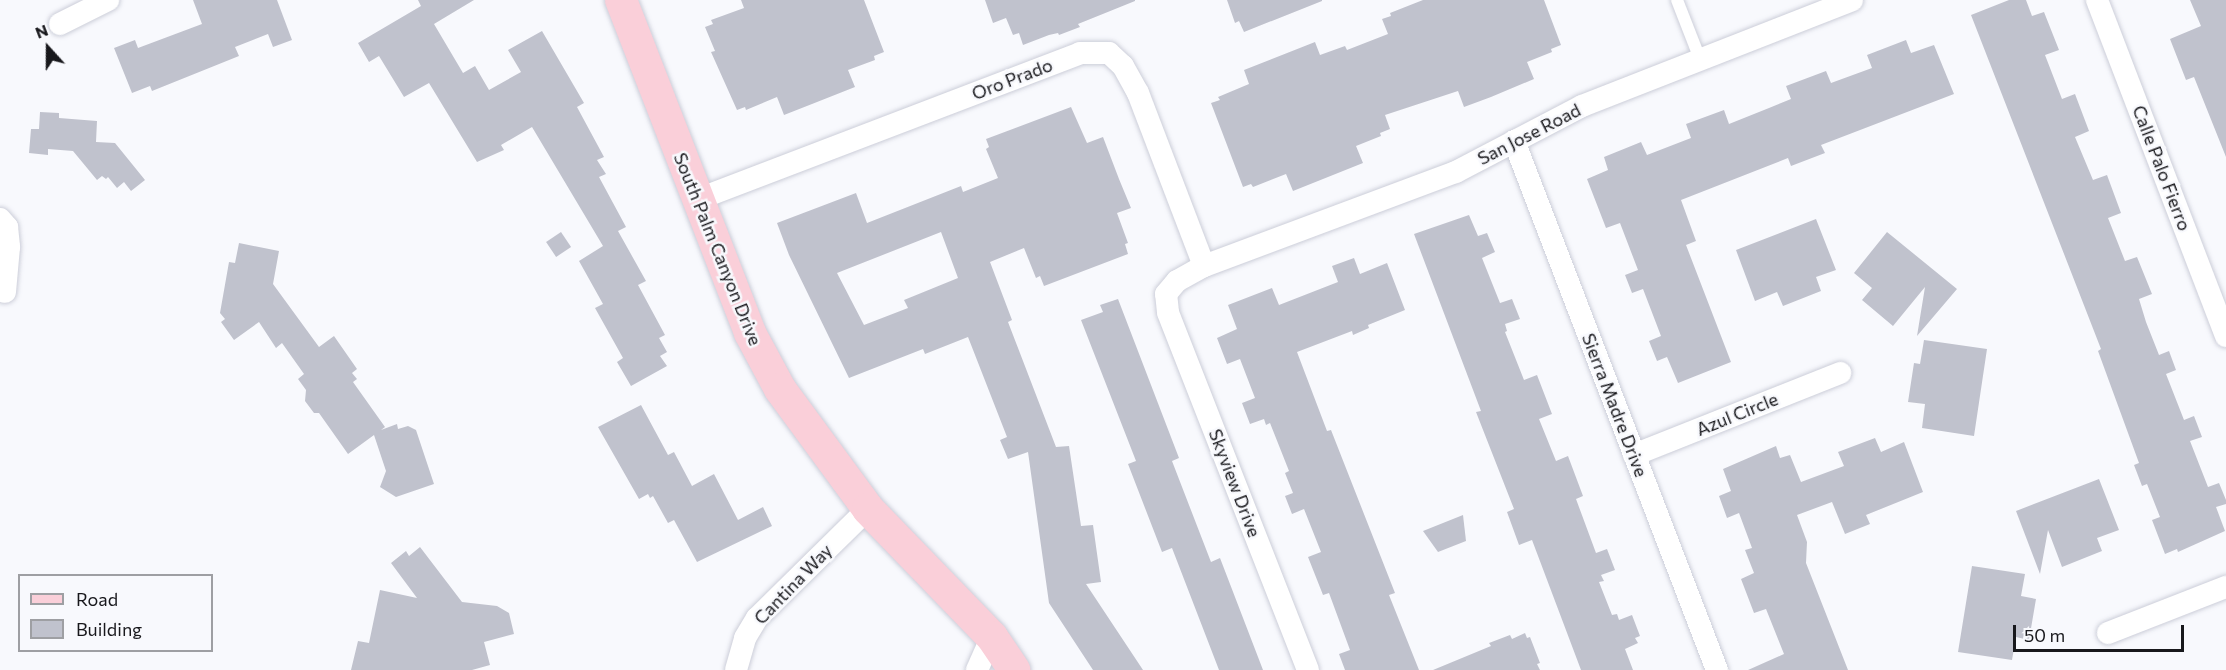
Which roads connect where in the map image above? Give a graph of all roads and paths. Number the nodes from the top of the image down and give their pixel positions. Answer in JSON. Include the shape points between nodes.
{"nodes":[{"id":1,"x":108,"y":0,"type":"edge"},
{"id":2,"x":621,"y":0,"type":"edge"},
{"id":3,"x":1677,"y":0,"type":"edge"},
{"id":4,"x":1852,"y":0,"type":"edge"},
{"id":5,"x":2097,"y":0,"type":"edge"},
{"id":6,"x":60,"y":24,"type":"dead end"},
{"id":7,"x":1700,"y":59,"type":"junction"},
{"id":8,"x":1514,"y":141,"type":"junction"},
{"id":9,"x":696,"y":200,"type":"junction"},
{"id":10,"x":0,"y":219,"type":"edge"},
{"id":11,"x":1204,"y":266,"type":"junction"},
{"id":12,"x":5,"y":292,"type":"dead end"},
{"id":13,"x":1166,"y":294,"type":"joint"},
{"id":14,"x":2226,"y":336,"type":"edge"},
{"id":15,"x":1840,"y":373,"type":"dead end"},
{"id":16,"x":1634,"y":455,"type":"junction"},
{"id":17,"x":868,"y":508,"type":"junction"},
{"id":18,"x":2226,"y":587,"type":"edge"},
{"id":19,"x":2108,"y":633,"type":"dead end"},
{"id":20,"x":992,"y":637,"type":"junction"},
{"id":21,"x":736,"y":670,"type":"edge"},
{"id":22,"x":977,"y":670,"type":"edge"},
{"id":23,"x":1014,"y":670,"type":"edge"},
{"id":24,"x":1308,"y":670,"type":"edge"},
{"id":25,"x":1717,"y":670,"type":"edge"}],
"edges":[{"from":1,"to":6,"type":"street"},
{"from":2,"to":9,"type":"street","name":"South Palm Canyon Drive"},
{"from":3,"to":7,"type":"lane"},
{"from":4,"to":7,"type":"street","name":"San Jose Road"},
{"from":5,"to":14,"type":"street","name":"Calle Palo Fierro"},
{"from":7,"to":8,"type":"street","name":"San Jose Road","via":[[1582,106]]},
{"from":8,"to":11,"type":"street","name":"San Jose Road","via":[[1456,172]]},
{"from":8,"to":16,"type":"street","name":"Sierra Madre Drive"},
{"from":9,"to":11,"type":"street","name":"Oro Prado","via":[[1080,53],[1110,53],[1123,66],[1138,93]]},
{"from":9,"to":17,"type":"street","name":"South Palm Canyon Drive","via":[[750,333],[780,389]]},
{"from":10,"to":12,"type":"street","via":[[7,227],[9,247]]},
{"from":11,"to":13,"type":"street","name":"San Jose Road","via":[[1177,281]]},
{"from":13,"to":24,"type":"street","name":"Skyview Drive","via":[[1168,312]]},
{"from":15,"to":16,"type":"street","name":"Azul Circle"},
{"from":16,"to":25,"type":"street","name":"Sierra Madre Drive"},
{"from":17,"to":20,"type":"street","name":"South Palm Canyon Drive"},
{"from":17,"to":21,"type":"street","name":"Cantina Way","via":[[757,618],[745,638]]},
{"from":18,"to":19,"type":"street"},
{"from":20,"to":22,"type":"street"},
{"from":20,"to":23,"type":"street","name":"South Palm Canyon Drive"}]}
